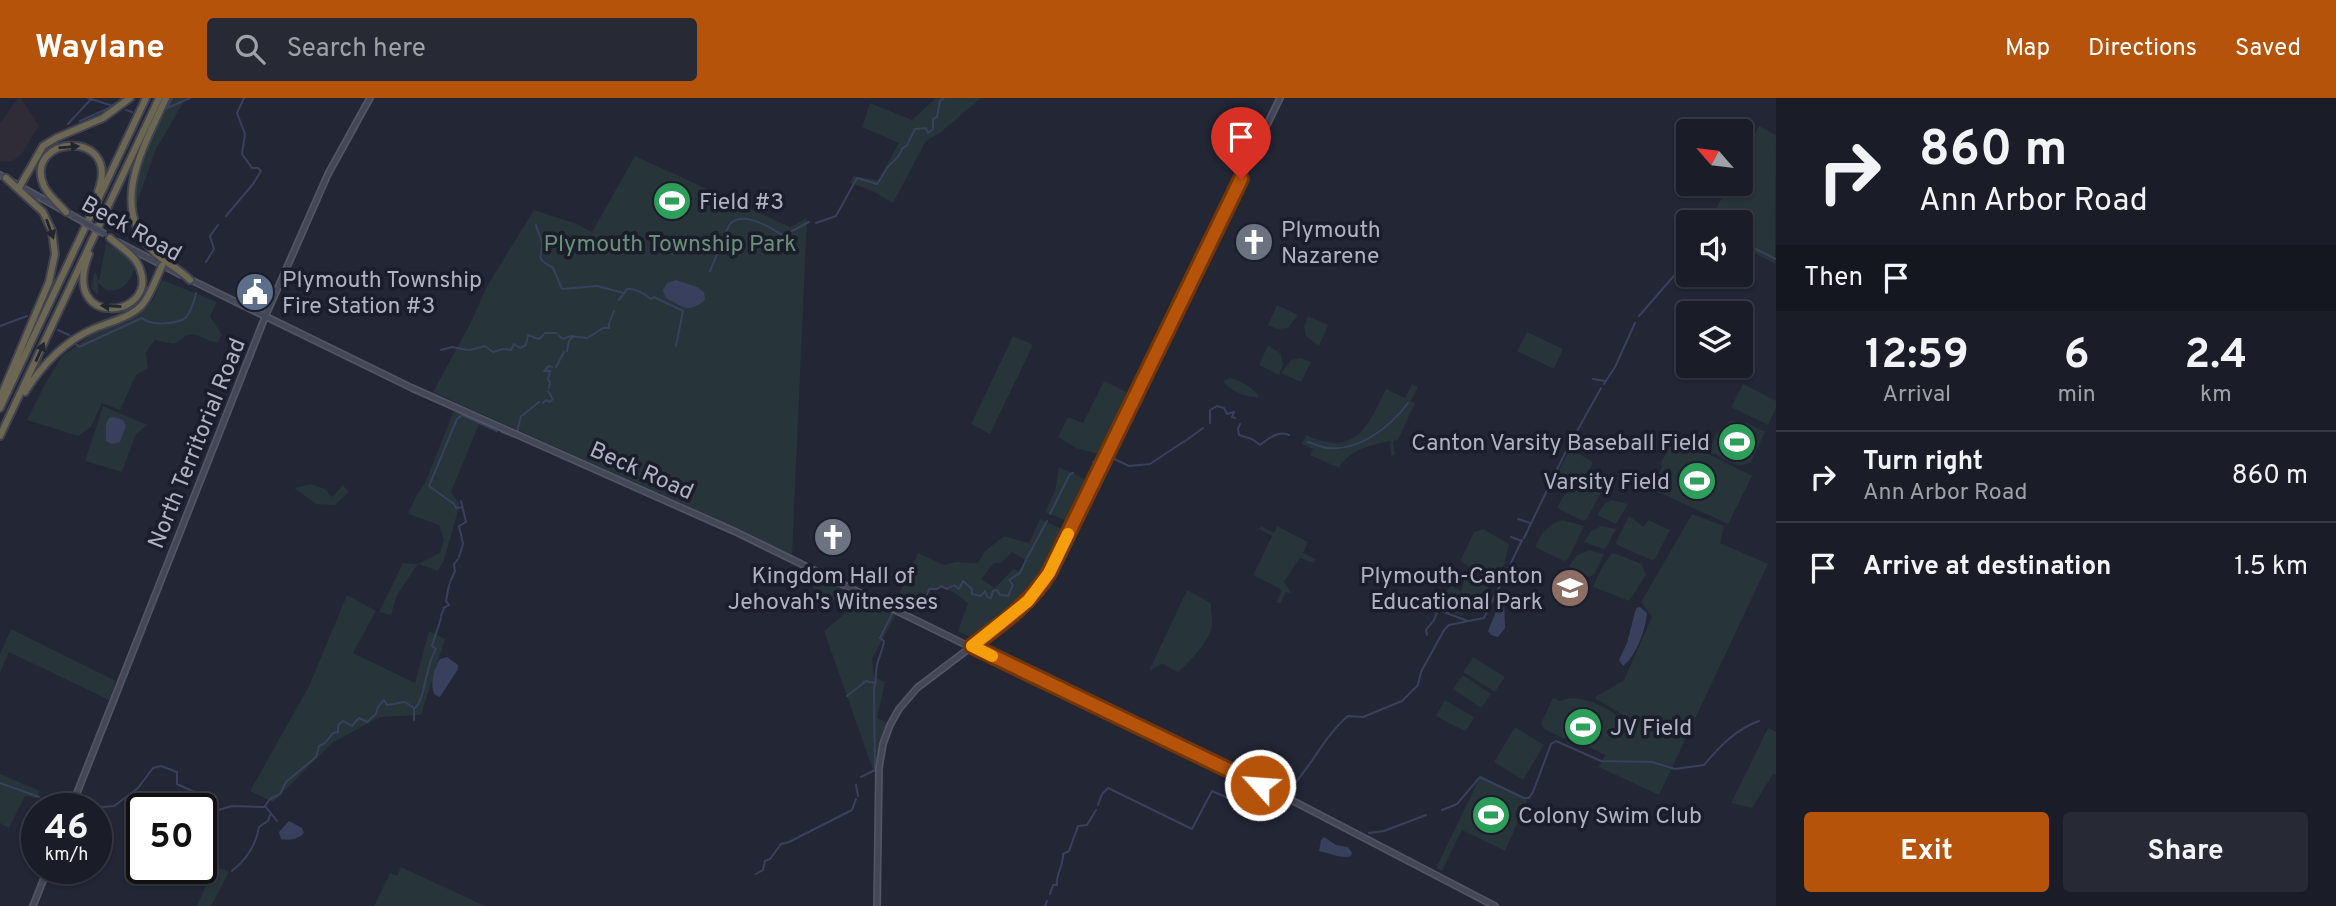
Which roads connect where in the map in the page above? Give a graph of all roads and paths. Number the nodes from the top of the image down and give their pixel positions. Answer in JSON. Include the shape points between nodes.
{"nodes":[{"id":1,"x":130,"y":98,"type":"edge"},
{"id":2,"x":146,"y":98,"type":"edge"},
{"id":3,"x":159,"y":98,"type":"edge"},
{"id":4,"x":166,"y":98,"type":"edge"},
{"id":5,"x":370,"y":98,"type":"edge"},
{"id":6,"x":1280,"y":98,"type":"edge"},
{"id":7,"x":3,"y":176,"type":"edge"},
{"id":8,"x":20,"y":186,"type":"junction"},
{"id":9,"x":66,"y":212,"type":"junction"},
{"id":10,"x":86,"y":222,"type":"junction"},
{"id":11,"x":100,"y":223,"type":"junction"},
{"id":12,"x":108,"y":236,"type":"junction"},
{"id":13,"x":162,"y":266,"type":"junction"},
{"id":14,"x":190,"y":280,"type":"junction"},
{"id":15,"x":265,"y":317,"type":"junction"},
{"id":16,"x":0,"y":398,"type":"edge"},
{"id":17,"x":0,"y":408,"type":"edge"},
{"id":18,"x":0,"y":438,"type":"edge"},
{"id":19,"x":972,"y":646,"type":"junction"},
{"id":20,"x":78,"y":793,"type":"edge"},
{"id":21,"x":42,"y":884,"type":"edge"},
{"id":22,"x":33,"y":906,"type":"edge"},
{"id":23,"x":877,"y":906,"type":"edge"},
{"id":24,"x":1495,"y":906,"type":"edge"}],
"edges":[{"from":1,"to":8,"type":"highway","via":[[108,115],[43,146]]},
{"from":2,"to":10,"type":"highway"},
{"from":3,"to":11,"type":"highway"},
{"from":4,"to":14,"type":"highway","via":[[134,173],[131,203],[136,225],[149,246]]},
{"from":5,"to":15,"type":"main road","name":"North Territorial Road","via":[[328,174]]},
{"from":6,"to":19,"type":"main road","via":[[1052,567],[1020,610]]},
{"from":7,"to":8,"type":"main road","name":"Beck Road"},
{"from":7,"to":16,"type":"highway","one_way":true,"via":[[48,220],[55,254],[49,282]]},
{"from":8,"to":9,"type":"main road","name":"Beck Road"},
{"from":9,"to":10,"type":"highway","one_way":true,"via":[[45,188],[42,169],[53,151],[76,145],[94,155],[102,172]]},
{"from":9,"to":12,"type":"main road","name":"Beck Road","bridge":true},
{"from":10,"to":17,"type":"highway"},
{"from":12,"to":11,"type":"highway","one_way":true,"via":[[136,261],[142,277],[135,299],[113,309],[92,302],[82,285],[83,269]]},
{"from":18,"to":11,"type":"highway","one_way":true},
{"from":12,"to":13,"type":"main road","name":"Beck Road"},
{"from":13,"to":14,"type":"main road","name":"Beck Road"},
{"from":13,"to":18,"type":"highway","via":[[145,301],[135,310],[78,337],[49,360]]},
{"from":14,"to":15,"type":"main road","name":"Beck Road"},
{"from":15,"to":19,"type":"main road","name":"Beck Road","via":[[412,388],[713,521]]},
{"from":15,"to":20,"type":"main road","name":"North Territorial Road"},
{"from":19,"to":23,"type":"main road","via":[[912,693],[886,735],[879,768]]},
{"from":19,"to":24,"type":"main road","name":"Beck Road","via":[[1274,791]]},
{"from":21,"to":22,"type":"main road"}]}
